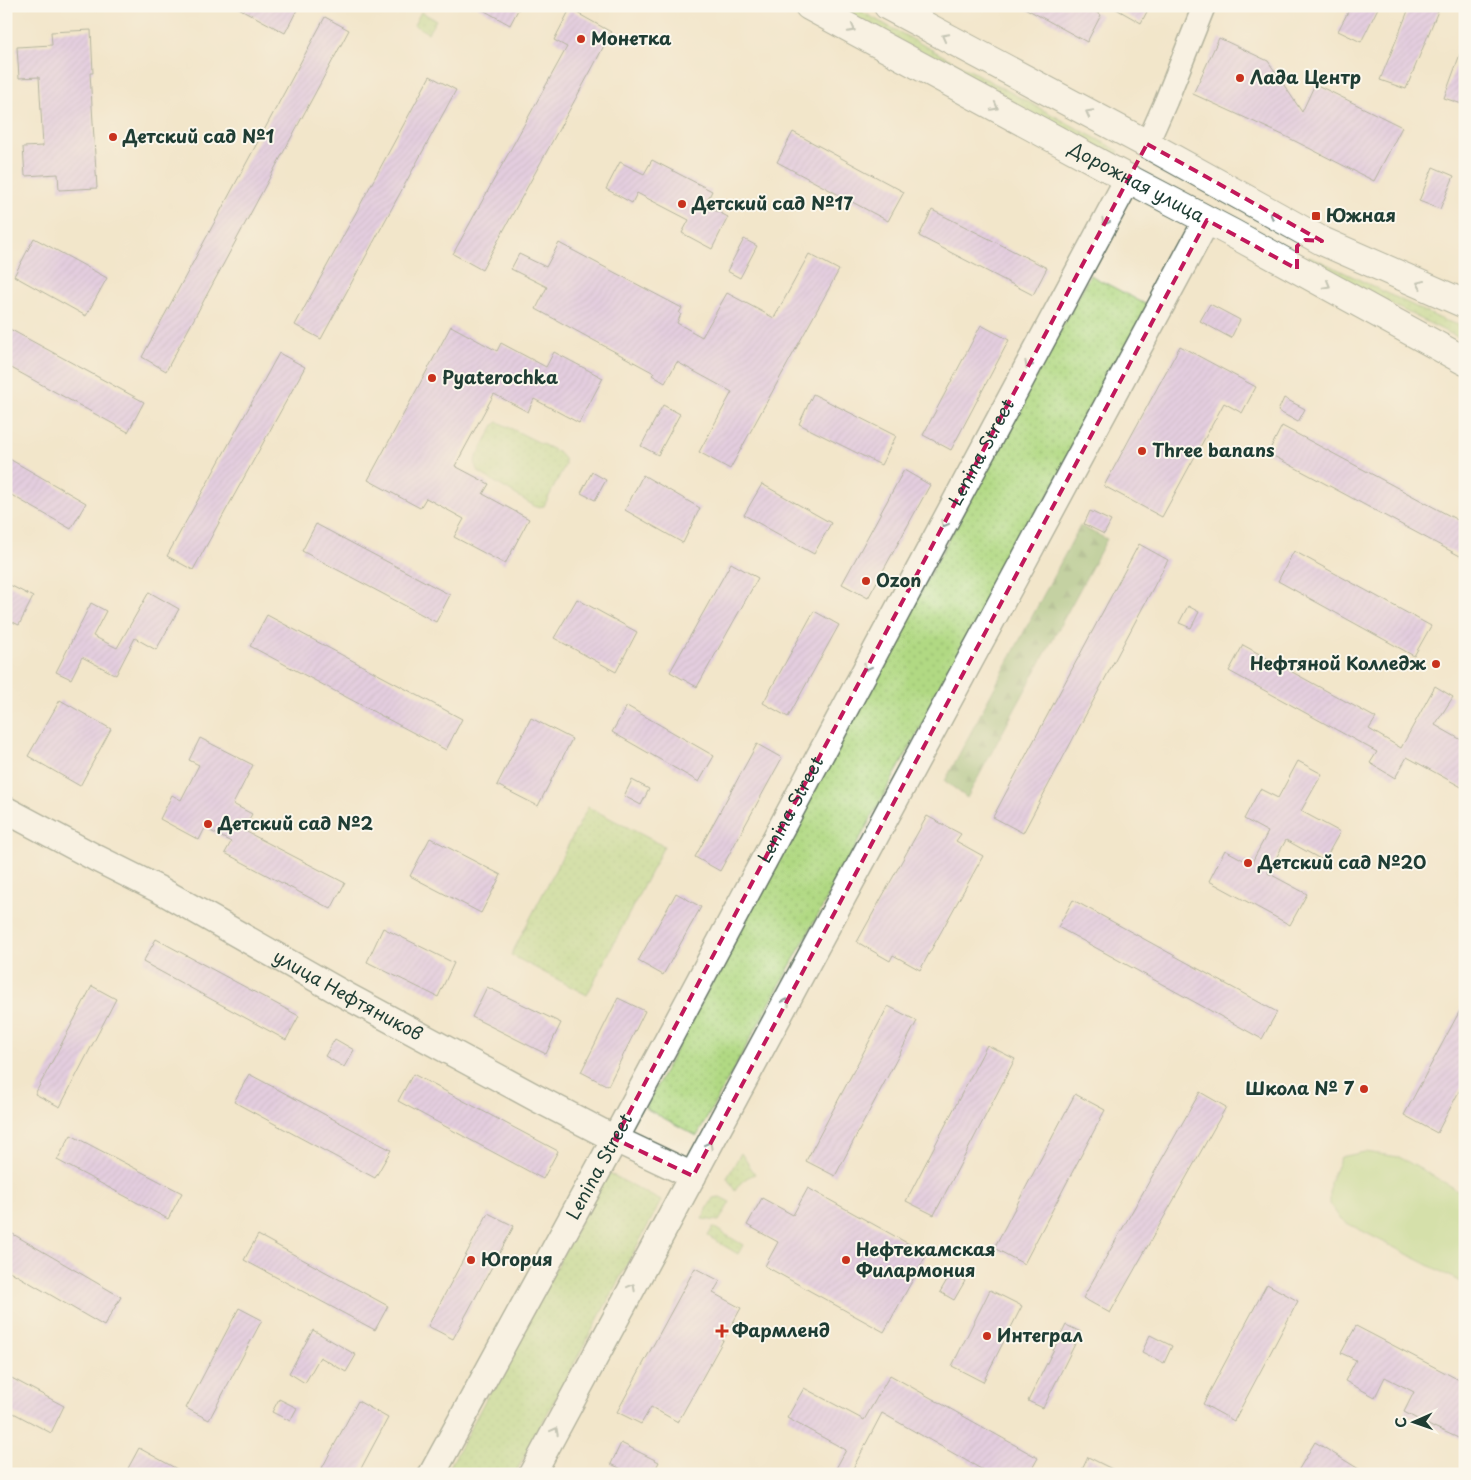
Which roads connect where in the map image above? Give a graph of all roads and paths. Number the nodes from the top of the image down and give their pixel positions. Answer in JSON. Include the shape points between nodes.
{"nodes":[{"id":1,"x":809,"y":6,"type":"edge"},
{"id":2,"x":888,"y":6,"type":"edge"},
{"id":3,"x":1204,"y":6,"type":"edge"},
{"id":4,"x":1147,"y":144,"type":"junction"},
{"id":5,"x":1128,"y":178,"type":"junction"},
{"id":6,"x":1224,"y":188,"type":"junction"},
{"id":7,"x":1207,"y":220,"type":"junction"},
{"id":8,"x":1322,"y":241,"type":"junction"},
{"id":9,"x":1297,"y":269,"type":"junction"},
{"id":10,"x":1465,"y":304,"type":"edge"},
{"id":11,"x":1465,"y":361,"type":"edge"},
{"id":12,"x":6,"y":810,"type":"edge"},
{"id":13,"x":615,"y":1139,"type":"junction"},
{"id":14,"x":693,"y":1176,"type":"junction"},
{"id":15,"x":432,"y":1474,"type":"edge"},
{"id":16,"x":532,"y":1474,"type":"edge"}],
"edges":[{"from":1,"to":5,"type":"main road","name":"Дорожная улица","one_way":true},
{"from":4,"to":2,"type":"main road","name":"Дорожная улица","one_way":true},
{"from":3,"to":4,"type":"street"},
{"from":4,"to":5,"type":"main road","name":"Lenina Street"},
{"from":4,"to":6,"type":"main road","name":"Дорожная улица"},
{"from":5,"to":7,"type":"main road","name":"Дорожная улица"},
{"from":5,"to":13,"type":"main road","name":"Lenina Street","one_way":true},
{"from":6,"to":7,"type":"main road"},
{"from":8,"to":6,"type":"main road","name":"Дорожная улица","one_way":true},
{"from":7,"to":9,"type":"main road","name":"Дорожная улица"},
{"from":14,"to":7,"type":"main road","one_way":true},
{"from":8,"to":9,"type":"main road","via":[[1305,240],[1297,246],[1294,259]]},
{"from":10,"to":8,"type":"main road","name":"Дорожная улица","one_way":true},
{"from":9,"to":11,"type":"main road","name":"Дорожная улица","one_way":true},
{"from":12,"to":13,"type":"main road","name":"улица Нефтяников","via":[[162,891],[347,996]]},
{"from":13,"to":14,"type":"main road","name":"улица Нефтяников"},
{"from":13,"to":15,"type":"main road","name":"Lenina Street"},
{"from":16,"to":14,"type":"main road","one_way":true}]}
